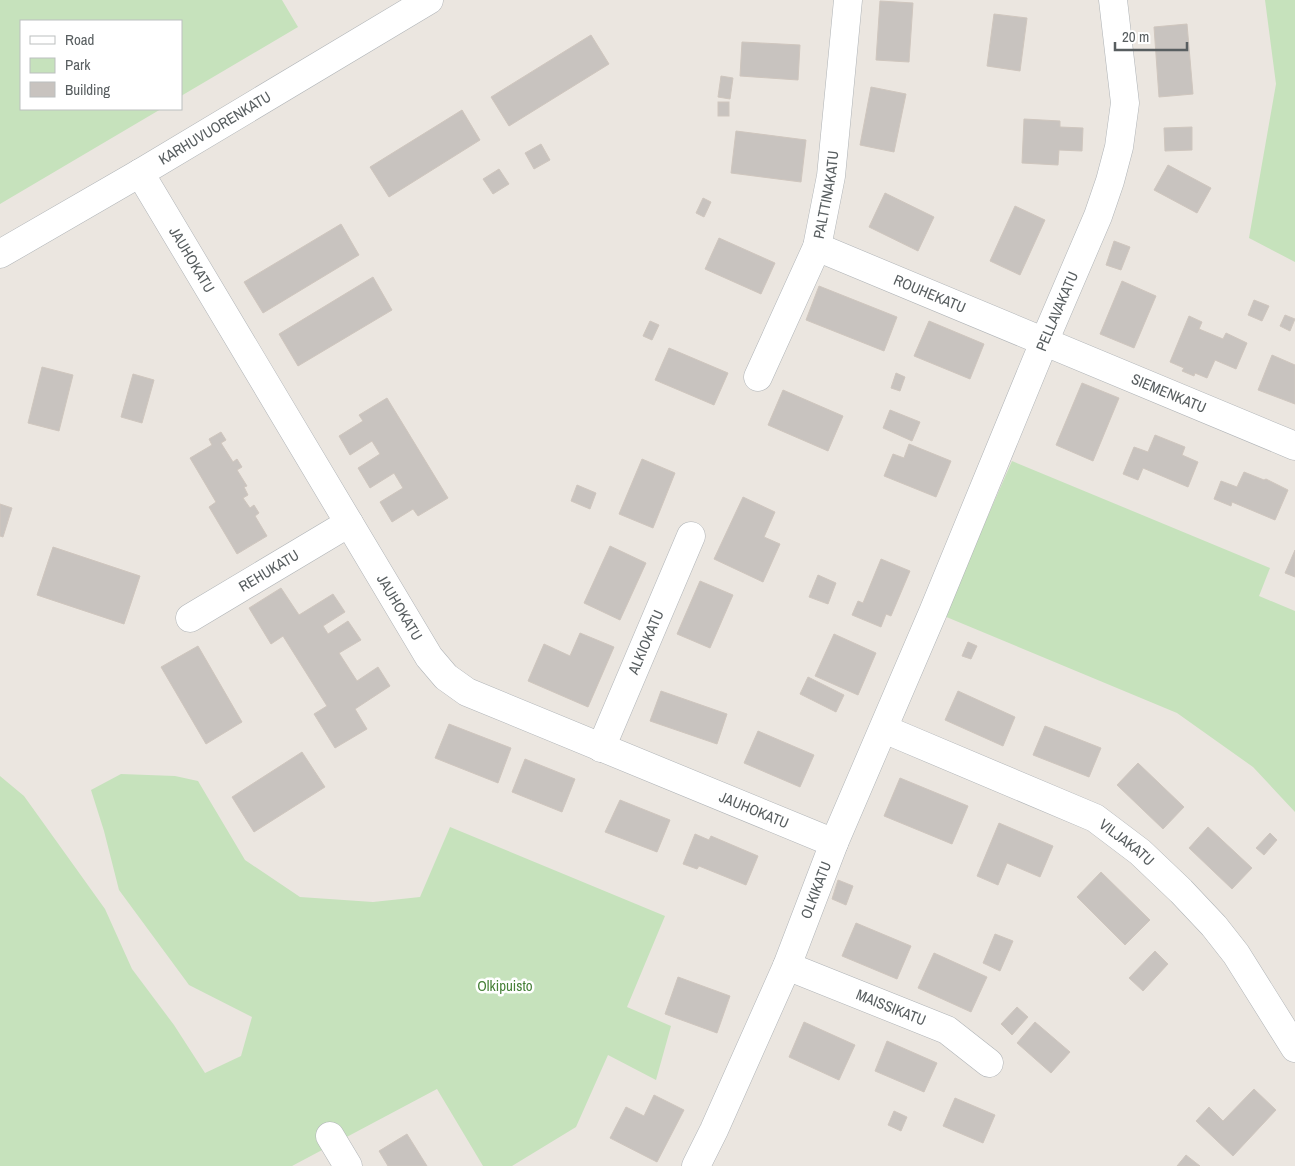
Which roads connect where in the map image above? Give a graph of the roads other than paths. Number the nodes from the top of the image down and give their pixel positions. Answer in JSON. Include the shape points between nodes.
{"nodes":[{"id":1,"x":429,"y":0,"type":"edge"},
{"id":2,"x":848,"y":0,"type":"edge"},
{"id":3,"x":1113,"y":0,"type":"edge"},
{"id":4,"x":140,"y":173,"type":"junction"},
{"id":5,"x":817,"y":247,"type":"junction"},
{"id":6,"x":0,"y":254,"type":"edge"},
{"id":7,"x":1044,"y":342,"type":"junction"},
{"id":8,"x":758,"y":377,"type":"dead end"},
{"id":9,"x":1295,"y":446,"type":"edge"},
{"id":10,"x":349,"y":523,"type":"junction"},
{"id":11,"x":692,"y":536,"type":"dead end"},
{"id":12,"x":933,"y":612,"type":"joint"},
{"id":13,"x":190,"y":618,"type":"dead end"},
{"id":14,"x":884,"y":729,"type":"junction"},
{"id":15,"x":601,"y":748,"type":"junction"},
{"id":16,"x":834,"y":843,"type":"junction"},
{"id":17,"x":787,"y":966,"type":"junction"},
{"id":18,"x":1295,"y":1048,"type":"edge"},
{"id":19,"x":989,"y":1062,"type":"dead end"},
{"id":20,"x":330,"y":1136,"type":"dead end"},
{"id":21,"x":348,"y":1166,"type":"edge"},
{"id":22,"x":696,"y":1166,"type":"edge"}],
"edges":[{"from":1,"to":4,"type":"street","name":"KARHUVUORENKATU"},
{"from":2,"to":5,"type":"street","name":"PALTTINAKATU","via":[[831,176]]},
{"from":3,"to":7,"type":"street","name":"PELLAVAKATU","via":[[1125,103],[1119,148],[1098,216]]},
{"from":4,"to":6,"type":"street","name":"KARHUVUORENKATU"},
{"from":4,"to":10,"type":"street","name":"JAUHOKATU"},
{"from":5,"to":7,"type":"street","name":"ROUHEKATU"},
{"from":5,"to":8,"type":"street","name":"PALTTINAKATU"},
{"from":7,"to":9,"type":"street","name":"SIEMENKATU"},
{"from":7,"to":12,"type":"street","name":"PELLAVAKATU"},
{"from":10,"to":13,"type":"street","name":"REHUKATU"},
{"from":10,"to":15,"type":"street","name":"JAUHOKATU","via":[[429,657],[446,677],[468,692]]},
{"from":11,"to":15,"type":"street","name":"ALKIOKATU"},
{"from":12,"to":14,"type":"street","name":"OLKIKATU"},
{"from":14,"to":16,"type":"street","name":"OLKIKATU"},
{"from":14,"to":18,"type":"street","name":"VILJAKATU","via":[[1095,818],[1140,852],[1214,926],[1236,954]]},
{"from":15,"to":16,"type":"street","name":"JAUHOKATU"},
{"from":16,"to":17,"type":"street","name":"OLKIKATU"},
{"from":17,"to":19,"type":"street","name":"MAISSIKATU","via":[[947,1030]]},
{"from":17,"to":22,"type":"street","name":"OLKIKATU"},
{"from":20,"to":21,"type":"street"}]}
